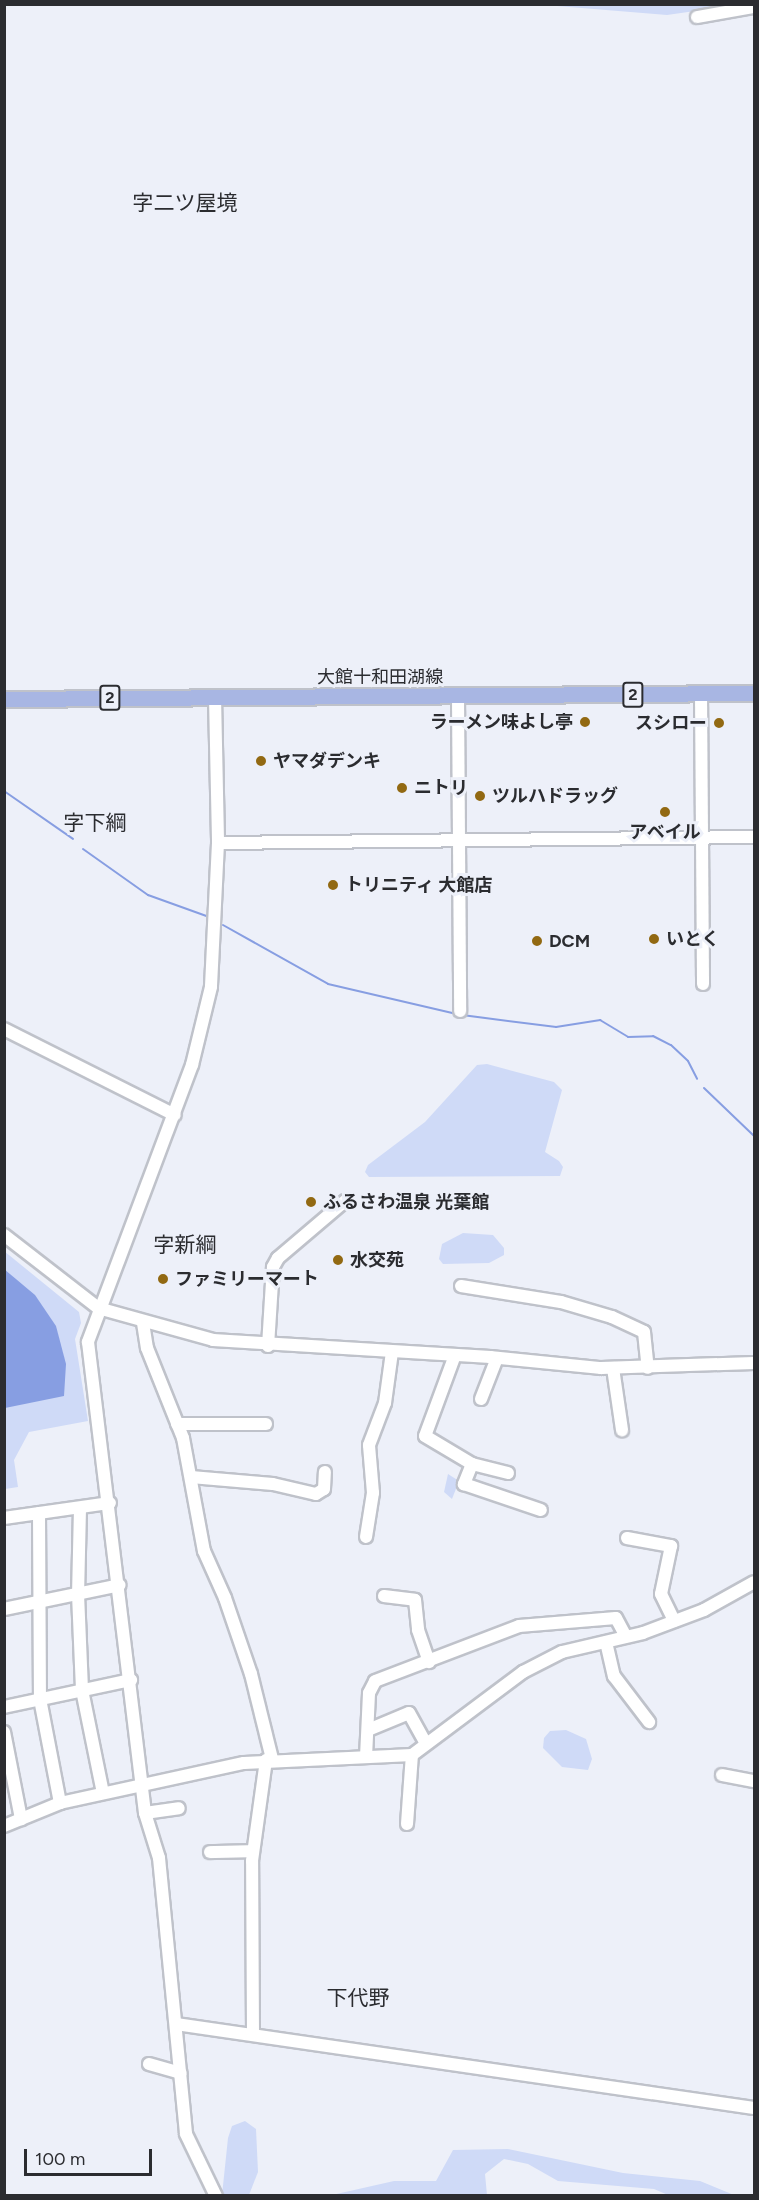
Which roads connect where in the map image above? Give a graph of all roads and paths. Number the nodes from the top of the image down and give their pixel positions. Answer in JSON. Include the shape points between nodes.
{"nodes":[{"id":1,"x":754,"y":7,"type":"edge"},
{"id":2,"x":697,"y":17,"type":"dead end"},
{"id":3,"x":701,"y":693,"type":"junction"},
{"id":4,"x":754,"y":693,"type":"edge"},
{"id":5,"x":215,"y":697,"type":"junction"},
{"id":6,"x":458,"y":697,"type":"junction"},
{"id":7,"x":4,"y":699,"type":"edge"},
{"id":8,"x":754,"y":837,"type":"edge"},
{"id":9,"x":702,"y":838,"type":"junction"},
{"id":10,"x":459,"y":839,"type":"junction"},
{"id":11,"x":218,"y":843,"type":"junction"},
{"id":12,"x":702,"y":984,"type":"dead end"},
{"id":13,"x":460,"y":1011,"type":"dead end"},
{"id":14,"x":4,"y":1029,"type":"edge"},
{"id":15,"x":175,"y":1115,"type":"junction"},
{"id":16,"x":345,"y":1201,"type":"dead end"},
{"id":17,"x":4,"y":1235,"type":"edge"},
{"id":18,"x":461,"y":1286,"type":"dead end"},
{"id":19,"x":98,"y":1308,"type":"junction"},
{"id":20,"x":143,"y":1323,"type":"junction"},
{"id":21,"x":268,"y":1347,"type":"junction"},
{"id":22,"x":392,"y":1352,"type":"junction"},
{"id":23,"x":455,"y":1354,"type":"junction"},
{"id":24,"x":497,"y":1358,"type":"junction"},
{"id":25,"x":754,"y":1363,"type":"edge"},
{"id":26,"x":613,"y":1368,"type":"junction"},
{"id":27,"x":648,"y":1368,"type":"junction"},
{"id":28,"x":481,"y":1399,"type":"dead end"},
{"id":29,"x":177,"y":1424,"type":"junction"},
{"id":30,"x":266,"y":1424,"type":"dead end"},
{"id":31,"x":622,"y":1430,"type":"dead end"},
{"id":32,"x":472,"y":1464,"type":"junction"},
{"id":33,"x":325,"y":1472,"type":"dead end"},
{"id":34,"x":508,"y":1473,"type":"dead end"},
{"id":35,"x":191,"y":1477,"type":"junction"},
{"id":36,"x":110,"y":1503,"type":"junction"},
{"id":37,"x":80,"y":1508,"type":"junction"},
{"id":38,"x":541,"y":1510,"type":"dead end"},
{"id":39,"x":39,"y":1513,"type":"junction"},
{"id":40,"x":4,"y":1518,"type":"edge"},
{"id":41,"x":366,"y":1537,"type":"dead end"},
{"id":42,"x":627,"y":1538,"type":"dead end"},
{"id":43,"x":754,"y":1582,"type":"edge"},
{"id":44,"x":120,"y":1585,"type":"junction"},
{"id":45,"x":78,"y":1594,"type":"junction"},
{"id":46,"x":384,"y":1596,"type":"dead end"},
{"id":47,"x":37,"y":1602,"type":"junction"},
{"id":48,"x":4,"y":1609,"type":"edge"},
{"id":49,"x":674,"y":1621,"type":"junction"},
{"id":50,"x":626,"y":1637,"type":"junction"},
{"id":51,"x":606,"y":1642,"type":"junction"},
{"id":52,"x":429,"y":1662,"type":"junction"},
{"id":53,"x":131,"y":1680,"type":"junction"},
{"id":54,"x":82,"y":1690,"type":"junction"},
{"id":55,"x":40,"y":1699,"type":"junction"},
{"id":56,"x":4,"y":1707,"type":"edge"},
{"id":57,"x":649,"y":1722,"type":"dead end"},
{"id":58,"x":368,"y":1730,"type":"junction"},
{"id":59,"x":4,"y":1732,"type":"edge"},
{"id":60,"x":426,"y":1744,"type":"junction"},
{"id":61,"x":412,"y":1755,"type":"junction"},
{"id":62,"x":366,"y":1757,"type":"junction"},
{"id":63,"x":269,"y":1759,"type":"junction"},
{"id":64,"x":722,"y":1775,"type":"dead end"},
{"id":65,"x":754,"y":1781,"type":"edge"},
{"id":66,"x":141,"y":1783,"type":"junction"},
{"id":67,"x":103,"y":1793,"type":"junction"},
{"id":68,"x":60,"y":1803,"type":"junction"},
{"id":69,"x":179,"y":1808,"type":"dead end"},
{"id":70,"x":146,"y":1813,"type":"junction"},
{"id":71,"x":21,"y":1819,"type":"junction"},
{"id":72,"x":407,"y":1824,"type":"dead end"},
{"id":73,"x":4,"y":1826,"type":"edge"},
{"id":74,"x":254,"y":1851,"type":"junction"},
{"id":75,"x":210,"y":1852,"type":"dead end"},
{"id":76,"x":176,"y":2024,"type":"junction"},
{"id":77,"x":253,"y":2034,"type":"junction"},
{"id":78,"x":149,"y":2064,"type":"dead end"},
{"id":79,"x":181,"y":2073,"type":"junction"},
{"id":80,"x":754,"y":2108,"type":"edge"},
{"id":81,"x":216,"y":2196,"type":"edge"}],
"edges":[{"from":1,"to":2,"type":"street"},
{"from":3,"to":4,"type":"main road","name":"大館十和田湖線","number":"2"},
{"from":3,"to":6,"type":"main road","name":"大館十和田湖線","number":"2"},
{"from":3,"to":9,"type":"street"},
{"from":5,"to":6,"type":"main road","name":"大館十和田湖線","number":"2"},
{"from":5,"to":7,"type":"main road","name":"大館十和田湖線","number":"2"},
{"from":5,"to":11,"type":"street"},
{"from":6,"to":10,"type":"street"},
{"from":8,"to":9,"type":"street"},
{"from":9,"to":10,"type":"street"},
{"from":9,"to":12,"type":"street"},
{"from":10,"to":11,"type":"street"},
{"from":10,"to":13,"type":"street"},
{"from":11,"to":15,"type":"street","via":[[211,987]]},
{"from":14,"to":15,"type":"street"},
{"from":15,"to":19,"type":"street"},
{"from":16,"to":21,"type":"street","via":[[278,1258],[273,1267]]},
{"from":17,"to":19,"type":"street"},
{"from":18,"to":27,"type":"street","via":[[561,1302],[612,1317],[644,1332]]},
{"from":19,"to":20,"type":"street"},
{"from":19,"to":36,"type":"street","via":[[88,1342]]},
{"from":20,"to":21,"type":"street","via":[[213,1340]]},
{"from":20,"to":29,"type":"street","via":[[147,1348]]},
{"from":21,"to":22,"type":"street"},
{"from":22,"to":23,"type":"street"},
{"from":22,"to":41,"type":"street","via":[[385,1403],[369,1445],[373,1492]]},
{"from":23,"to":24,"type":"street"},
{"from":23,"to":32,"type":"street","via":[[425,1436]]},
{"from":24,"to":26,"type":"street"},
{"from":24,"to":28,"type":"street"},
{"from":25,"to":27,"type":"street"},
{"from":26,"to":27,"type":"street"},
{"from":26,"to":31,"type":"street"},
{"from":29,"to":30,"type":"street"},
{"from":29,"to":35,"type":"street"},
{"from":32,"to":34,"type":"street"},
{"from":32,"to":38,"type":"street","via":[[464,1484]]},
{"from":33,"to":35,"type":"street","via":[[324,1489],[316,1494],[273,1484]]},
{"from":35,"to":63,"type":"street","via":[[204,1551],[251,1674]]},
{"from":36,"to":37,"type":"street"},
{"from":36,"to":44,"type":"street"},
{"from":37,"to":39,"type":"street"},
{"from":37,"to":45,"type":"street"},
{"from":39,"to":40,"type":"street"},
{"from":39,"to":47,"type":"street"},
{"from":42,"to":49,"type":"street","via":[[671,1546],[661,1594]]},
{"from":43,"to":49,"type":"street","via":[[736,1595]]},
{"from":44,"to":45,"type":"street"},
{"from":44,"to":53,"type":"street"},
{"from":45,"to":47,"type":"street"},
{"from":45,"to":54,"type":"street"},
{"from":46,"to":52,"type":"street","via":[[415,1600],[418,1630]]},
{"from":47,"to":48,"type":"street"},
{"from":47,"to":55,"type":"street"},
{"from":49,"to":50,"type":"street"},
{"from":50,"to":51,"type":"street"},
{"from":50,"to":52,"type":"street","via":[[616,1618],[519,1626]]},
{"from":51,"to":57,"type":"street","via":[[614,1676]]},
{"from":51,"to":60,"type":"street","via":[[562,1652],[523,1672]]},
{"from":52,"to":58,"type":"street","via":[[375,1681],[369,1694]]},
{"from":53,"to":54,"type":"street"},
{"from":53,"to":66,"type":"street"},
{"from":54,"to":55,"type":"street"},
{"from":54,"to":67,"type":"street"},
{"from":55,"to":56,"type":"street"},
{"from":55,"to":68,"type":"street"},
{"from":58,"to":60,"type":"street","via":[[410,1713]]},
{"from":58,"to":62,"type":"street"},
{"from":59,"to":71,"type":"street"},
{"from":60,"to":61,"type":"street"},
{"from":61,"to":62,"type":"street"},
{"from":61,"to":72,"type":"street"},
{"from":62,"to":63,"type":"street"},
{"from":63,"to":66,"type":"street"},
{"from":63,"to":74,"type":"street"},
{"from":64,"to":65,"type":"street"},
{"from":66,"to":67,"type":"street"},
{"from":66,"to":70,"type":"street"},
{"from":67,"to":68,"type":"street"},
{"from":68,"to":71,"type":"street"},
{"from":69,"to":70,"type":"street"},
{"from":70,"to":76,"type":"street","via":[[159,1858]]},
{"from":71,"to":73,"type":"street"},
{"from":74,"to":75,"type":"street"},
{"from":74,"to":77,"type":"street"},
{"from":76,"to":77,"type":"street"},
{"from":76,"to":79,"type":"street"},
{"from":77,"to":80,"type":"street"},
{"from":78,"to":79,"type":"street"},
{"from":79,"to":81,"type":"street","via":[[186,2134]]}]}
